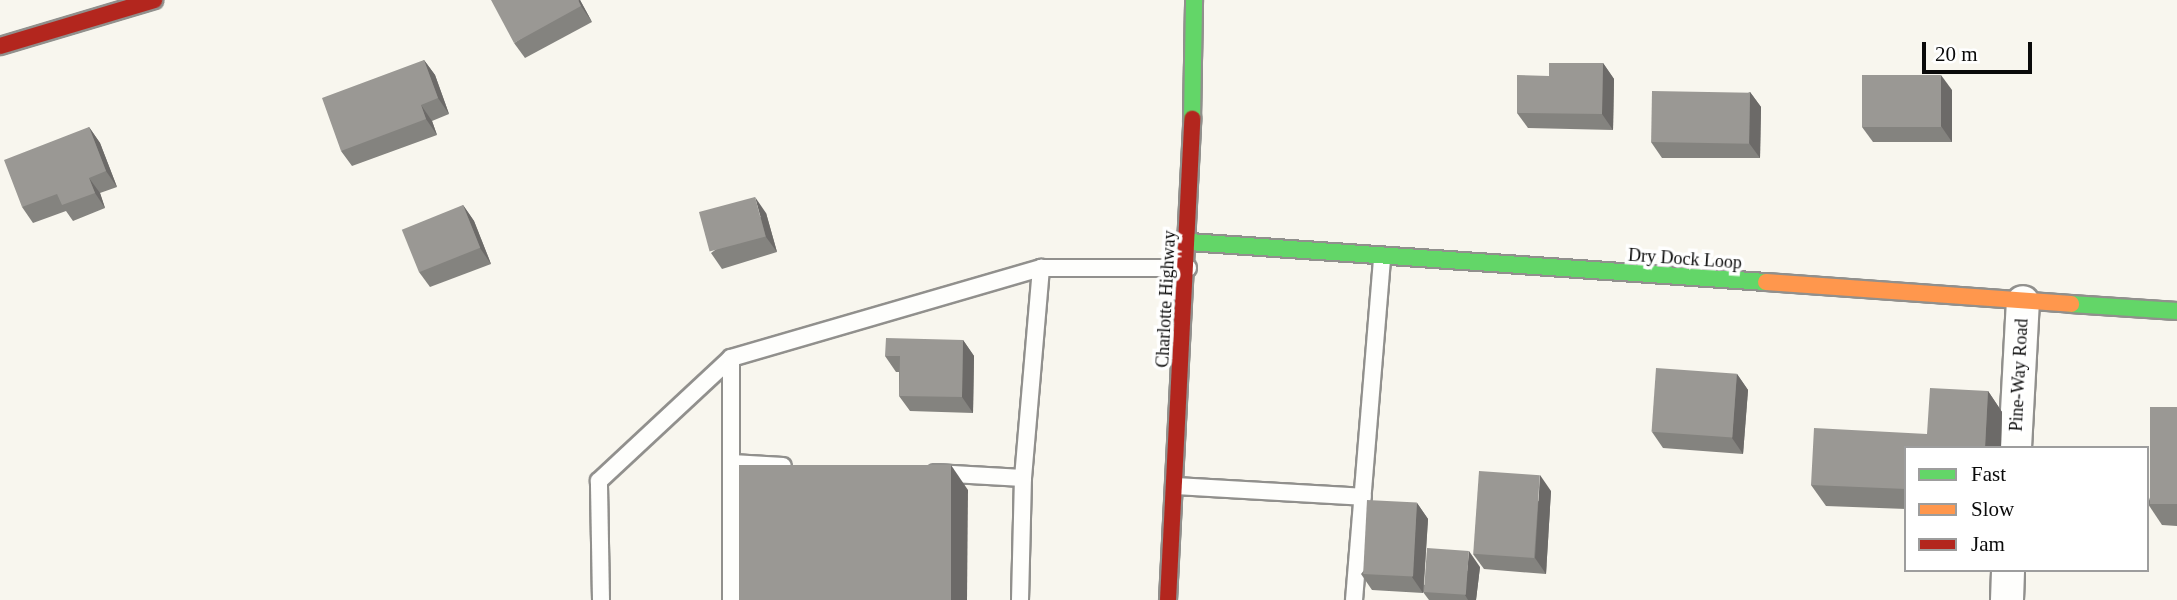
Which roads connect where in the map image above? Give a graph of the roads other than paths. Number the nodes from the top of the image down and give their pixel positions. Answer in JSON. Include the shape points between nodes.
{"nodes":[{"id":1,"x":154,"y":0,"type":"edge"},
{"id":2,"x":1194,"y":0,"type":"edge"},
{"id":3,"x":0,"y":46,"type":"edge"},
{"id":4,"x":1189,"y":242,"type":"junction"},
{"id":5,"x":1382,"y":256,"type":"junction"},
{"id":6,"x":1041,"y":268,"type":"junction"},
{"id":7,"x":1188,"y":268,"type":"junction"},
{"id":8,"x":2023,"y":302,"type":"junction"},
{"id":9,"x":2177,"y":311,"type":"edge"},
{"id":10,"x":731,"y":358,"type":"junction"},
{"id":11,"x":2015,"y":446,"type":"edge"},
{"id":12,"x":732,"y":463,"type":"junction"},
{"id":13,"x":801,"y":466,"type":"edge"},
{"id":14,"x":921,"y":472,"type":"edge"},
{"id":15,"x":1023,"y":478,"type":"junction"},
{"id":16,"x":1175,"y":486,"type":"junction"},
{"id":17,"x":1363,"y":496,"type":"junction"},
{"id":18,"x":2008,"y":572,"type":"edge"},
{"id":19,"x":601,"y":600,"type":"edge"},
{"id":20,"x":731,"y":600,"type":"edge"},
{"id":21,"x":1020,"y":600,"type":"edge"},
{"id":22,"x":1168,"y":600,"type":"edge"},
{"id":23,"x":1354,"y":600,"type":"edge"},
{"id":24,"x":2007,"y":600,"type":"edge"}],
"edges":[{"from":1,"to":3,"type":"street"},
{"from":2,"to":4,"type":"street","name":"Charlotte Highway"},
{"from":4,"to":5,"type":"street","name":"Dry Dock Loop"},
{"from":4,"to":7,"type":"street","name":"Charlotte Highway"},
{"from":5,"to":8,"type":"street","name":"Dry Dock Loop"},
{"from":5,"to":17,"type":"lane"},
{"from":6,"to":7,"type":"lane"},
{"from":6,"to":10,"type":"lane"},
{"from":6,"to":15,"type":"lane"},
{"from":7,"to":16,"type":"street","name":"Charlotte Highway"},
{"from":8,"to":9,"type":"street","name":"Dry Dock Loop"},
{"from":8,"to":11,"type":"street","name":"Pine-Way Road"},
{"from":10,"to":12,"type":"lane"},
{"from":10,"to":19,"type":"lane","via":[[599,481]]},
{"from":12,"to":13,"type":"lane"},
{"from":12,"to":20,"type":"lane"},
{"from":14,"to":15,"type":"lane"},
{"from":15,"to":21,"type":"lane"},
{"from":16,"to":17,"type":"lane"},
{"from":16,"to":22,"type":"street","name":"Charlotte Highway"},
{"from":17,"to":23,"type":"lane"},
{"from":18,"to":24,"type":"street"}]}
